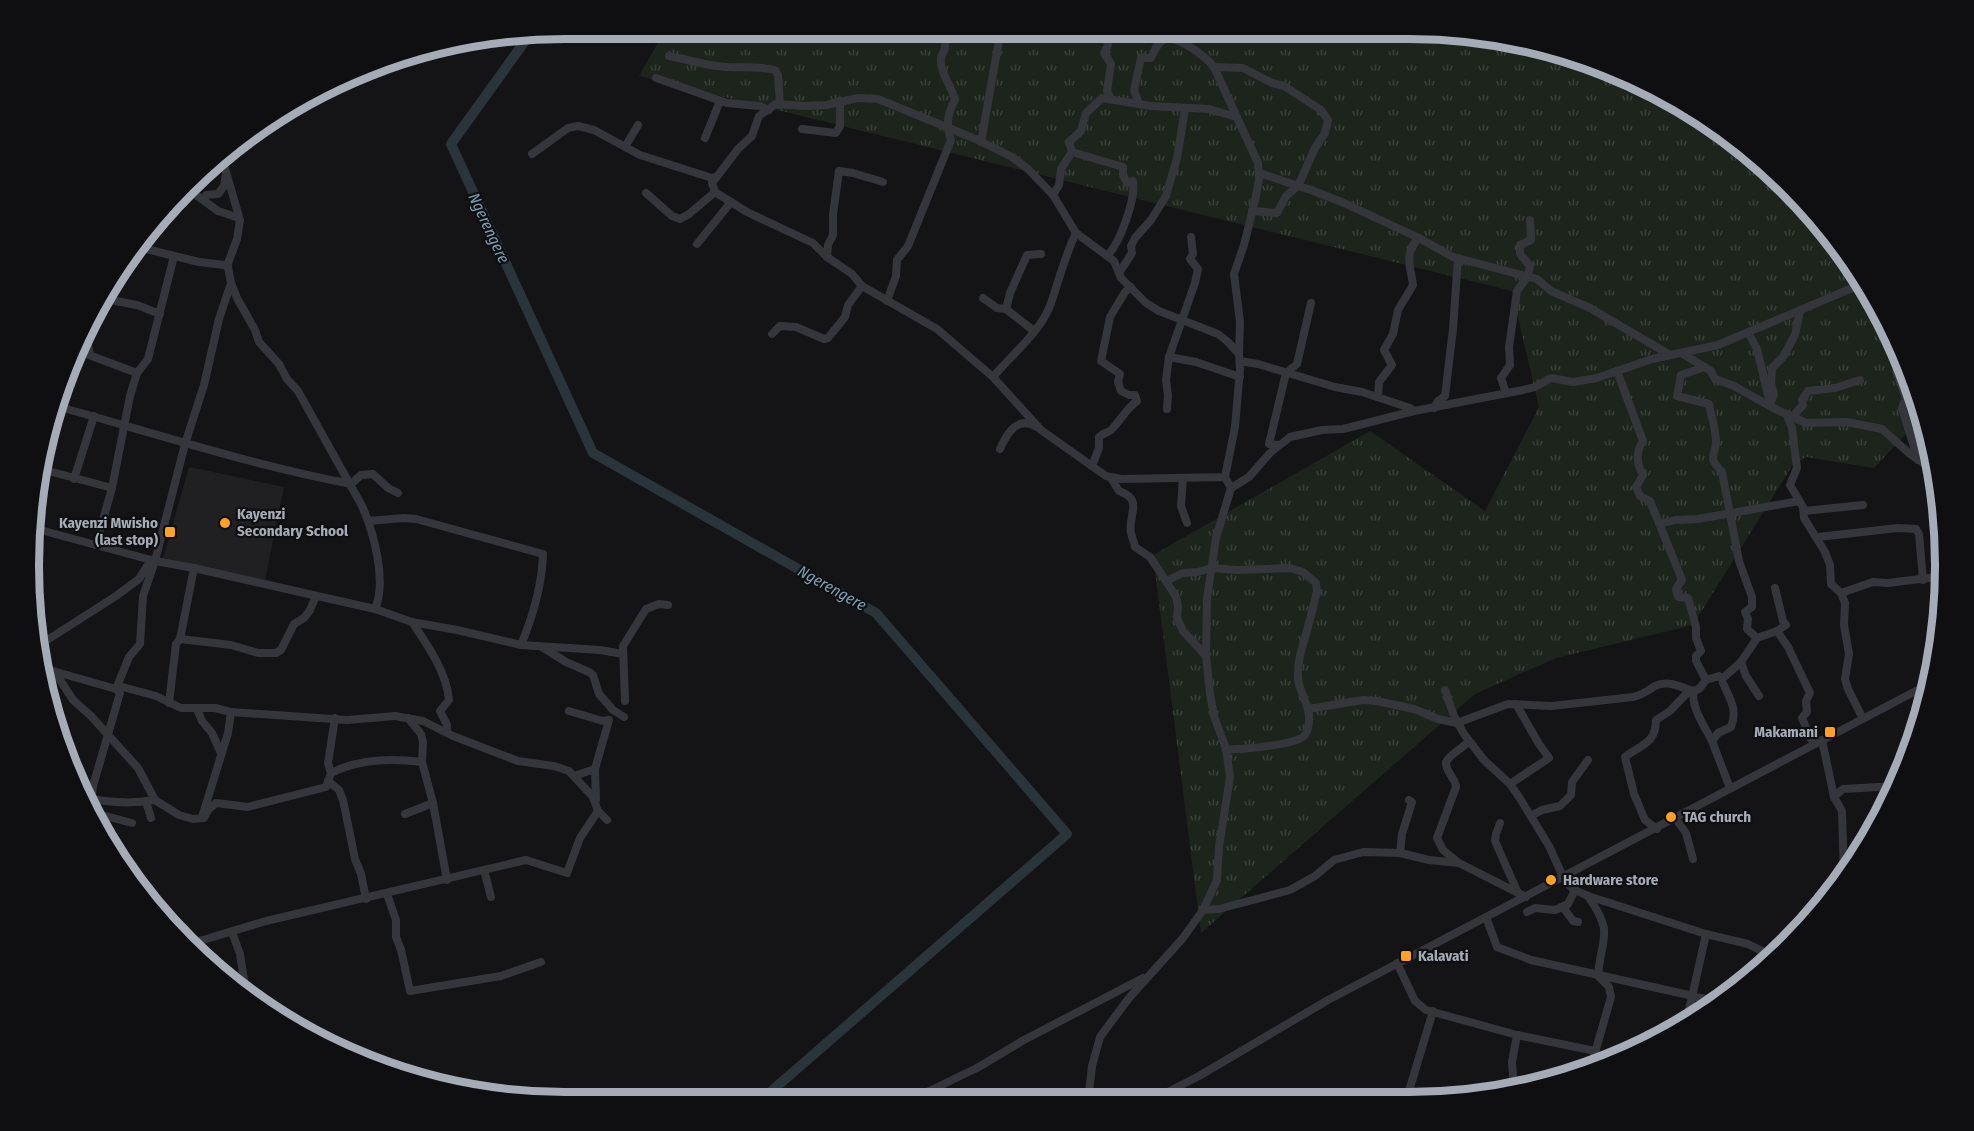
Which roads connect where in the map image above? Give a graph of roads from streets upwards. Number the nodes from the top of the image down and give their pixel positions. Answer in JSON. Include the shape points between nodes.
{"nodes":[{"id":1,"x":944,"y":39,"type":"edge"},
{"id":2,"x":999,"y":39,"type":"edge"},
{"id":3,"x":1106,"y":39,"type":"edge"},
{"id":4,"x":669,"y":56,"type":"dead end"},
{"id":5,"x":1214,"y":67,"type":"junction"},
{"id":6,"x":656,"y":78,"type":"dead end"},
{"id":7,"x":1107,"y":96,"type":"junction"},
{"id":8,"x":720,"y":101,"type":"junction"},
{"id":9,"x":840,"y":101,"type":"junction"},
{"id":10,"x":1139,"y":104,"type":"junction"},
{"id":11,"x":780,"y":105,"type":"junction"},
{"id":12,"x":1185,"y":109,"type":"junction"},
{"id":13,"x":769,"y":110,"type":"junction"},
{"id":14,"x":1236,"y":117,"type":"junction"},
{"id":15,"x":638,"y":125,"type":"dead end"},
{"id":16,"x":946,"y":127,"type":"junction"},
{"id":17,"x":802,"y":129,"type":"dead end"},
{"id":18,"x":705,"y":138,"type":"dead end"},
{"id":19,"x":981,"y":142,"type":"junction"},
{"id":20,"x":625,"y":147,"type":"junction"},
{"id":21,"x":1072,"y":152,"type":"junction"},
{"id":22,"x":532,"y":154,"type":"dead end"},
{"id":23,"x":224,"y":165,"type":"edge"},
{"id":24,"x":227,"y":172,"type":"junction"},
{"id":25,"x":1259,"y":173,"type":"junction"},
{"id":26,"x":716,"y":177,"type":"junction"},
{"id":27,"x":883,"y":182,"type":"dead end"},
{"id":28,"x":1298,"y":186,"type":"junction"},
{"id":29,"x":715,"y":192,"type":"junction"},
{"id":30,"x":646,"y":193,"type":"dead end"},
{"id":31,"x":192,"y":194,"type":"edge"},
{"id":32,"x":1053,"y":195,"type":"junction"},
{"id":33,"x":204,"y":200,"type":"junction"},
{"id":34,"x":731,"y":202,"type":"junction"},
{"id":35,"x":1252,"y":212,"type":"junction"},
{"id":36,"x":239,"y":218,"type":"junction"},
{"id":37,"x":1530,"y":220,"type":"dead end"},
{"id":38,"x":1076,"y":233,"type":"junction"},
{"id":39,"x":1191,"y":237,"type":"dead end"},
{"id":40,"x":1419,"y":238,"type":"junction"},
{"id":41,"x":697,"y":243,"type":"dead end"},
{"id":42,"x":1091,"y":243,"type":"junction"},
{"id":43,"x":1069,"y":246,"type":"junction"},
{"id":44,"x":145,"y":249,"type":"edge"},
{"id":45,"x":1041,"y":254,"type":"dead end"},
{"id":46,"x":174,"y":256,"type":"junction"},
{"id":47,"x":1107,"y":256,"type":"junction"},
{"id":48,"x":827,"y":257,"type":"junction"},
{"id":49,"x":1458,"y":258,"type":"junction"},
{"id":50,"x":227,"y":266,"type":"junction"},
{"id":51,"x":1119,"y":273,"type":"junction"},
{"id":52,"x":1528,"y":276,"type":"junction"},
{"id":53,"x":231,"y":283,"type":"junction"},
{"id":54,"x":862,"y":286,"type":"junction"},
{"id":55,"x":1131,"y":287,"type":"junction"},
{"id":56,"x":1855,"y":288,"type":"edge"},
{"id":57,"x":983,"y":298,"type":"dead end"},
{"id":58,"x":111,"y":300,"type":"edge"},
{"id":59,"x":887,"y":302,"type":"junction"},
{"id":60,"x":1311,"y":303,"type":"dead end"},
{"id":61,"x":1006,"y":309,"type":"junction"},
{"id":62,"x":1800,"y":311,"type":"junction"},
{"id":63,"x":160,"y":314,"type":"junction"},
{"id":64,"x":1182,"y":321,"type":"junction"},
{"id":65,"x":1034,"y":331,"type":"junction"},
{"id":66,"x":1748,"y":332,"type":"junction"},
{"id":67,"x":772,"y":334,"type":"dead end"},
{"id":68,"x":88,"y":344,"type":"edge"},
{"id":69,"x":84,"y":353,"type":"edge"},
{"id":70,"x":1683,"y":354,"type":"junction"},
{"id":71,"x":90,"y":355,"type":"junction"},
{"id":72,"x":1670,"y":355,"type":"junction"},
{"id":73,"x":1169,"y":357,"type":"junction"},
{"id":74,"x":1239,"y":357,"type":"junction"},
{"id":75,"x":1705,"y":367,"type":"junction"},
{"id":76,"x":1897,"y":368,"type":"edge"},
{"id":77,"x":1617,"y":371,"type":"junction"},
{"id":78,"x":137,"y":373,"type":"junction"},
{"id":79,"x":1286,"y":373,"type":"junction"},
{"id":80,"x":993,"y":377,"type":"junction"},
{"id":81,"x":1240,"y":377,"type":"junction"},
{"id":82,"x":1860,"y":380,"type":"dead end"},
{"id":83,"x":1506,"y":393,"type":"junction"},
{"id":84,"x":1378,"y":397,"type":"junction"},
{"id":85,"x":1770,"y":405,"type":"junction"},
{"id":86,"x":63,"y":408,"type":"edge"},
{"id":87,"x":1434,"y":408,"type":"junction"},
{"id":88,"x":1167,"y":410,"type":"dead end"},
{"id":89,"x":1414,"y":411,"type":"junction"},
{"id":90,"x":94,"y":416,"type":"junction"},
{"id":91,"x":1790,"y":416,"type":"junction"},
{"id":92,"x":123,"y":425,"type":"junction"},
{"id":93,"x":1041,"y":430,"type":"junction"},
{"id":94,"x":185,"y":444,"type":"junction"},
{"id":95,"x":1278,"y":445,"type":"junction"},
{"id":96,"x":1000,"y":449,"type":"dead end"},
{"id":97,"x":1918,"y":460,"type":"junction"},
{"id":98,"x":1925,"y":465,"type":"edge"},
{"id":99,"x":1092,"y":466,"type":"junction"},
{"id":100,"x":48,"y":471,"type":"edge"},
{"id":101,"x":1226,"y":477,"type":"junction"},
{"id":102,"x":1111,"y":478,"type":"junction"},
{"id":103,"x":1183,"y":478,"type":"junction"},
{"id":104,"x":74,"y":479,"type":"junction"},
{"id":105,"x":351,"y":484,"type":"junction"},
{"id":106,"x":112,"y":488,"type":"junction"},
{"id":107,"x":1231,"y":488,"type":"junction"},
{"id":108,"x":398,"y":493,"type":"dead end"},
{"id":109,"x":1799,"y":501,"type":"junction"},
{"id":110,"x":1863,"y":505,"type":"dead end"},
{"id":111,"x":1804,"y":511,"type":"junction"},
{"id":112,"x":1731,"y":512,"type":"junction"},
{"id":113,"x":369,"y":521,"type":"junction"},
{"id":114,"x":1187,"y":523,"type":"dead end"},
{"id":115,"x":1660,"y":524,"type":"junction"},
{"id":116,"x":40,"y":530,"type":"edge"},
{"id":117,"x":1818,"y":537,"type":"junction"},
{"id":118,"x":96,"y":545,"type":"junction"},
{"id":119,"x":153,"y":561,"type":"junction"},
{"id":120,"x":194,"y":568,"type":"junction"},
{"id":121,"x":1211,"y":568,"type":"junction"},
{"id":122,"x":1935,"y":578,"type":"edge"},
{"id":123,"x":1923,"y":580,"type":"junction"},
{"id":124,"x":1166,"y":581,"type":"junction"},
{"id":125,"x":1776,"y":588,"type":"dead end"},
{"id":126,"x":1841,"y":593,"type":"junction"},
{"id":127,"x":316,"y":596,"type":"junction"},
{"id":128,"x":668,"y":605,"type":"dead end"},
{"id":129,"x":375,"y":609,"type":"junction"},
{"id":130,"x":412,"y":622,"type":"junction"},
{"id":131,"x":1777,"y":631,"type":"junction"},
{"id":132,"x":1757,"y":638,"type":"junction"},
{"id":133,"x":180,"y":639,"type":"junction"},
{"id":134,"x":45,"y":641,"type":"edge"},
{"id":135,"x":521,"y":645,"type":"junction"},
{"id":136,"x":540,"y":646,"type":"junction"},
{"id":137,"x":623,"y":654,"type":"junction"},
{"id":138,"x":1206,"y":656,"type":"junction"},
{"id":139,"x":1741,"y":662,"type":"junction"},
{"id":140,"x":50,"y":670,"type":"edge"},
{"id":141,"x":55,"y":672,"type":"junction"},
{"id":142,"x":1706,"y":680,"type":"junction"},
{"id":143,"x":1722,"y":683,"type":"dead end"},
{"id":144,"x":118,"y":687,"type":"junction"},
{"id":145,"x":1920,"y":689,"type":"edge"},
{"id":146,"x":1445,"y":690,"type":"dead end"},
{"id":147,"x":1693,"y":691,"type":"junction"},
{"id":148,"x":1760,"y":696,"type":"dead end"},
{"id":149,"x":625,"y":701,"type":"dead end"},
{"id":150,"x":169,"y":703,"type":"junction"},
{"id":151,"x":1516,"y":704,"type":"junction"},
{"id":152,"x":197,"y":709,"type":"junction"},
{"id":153,"x":1308,"y":709,"type":"junction"},
{"id":154,"x":569,"y":711,"type":"dead end"},
{"id":155,"x":231,"y":712,"type":"junction"},
{"id":156,"x":624,"y":717,"type":"dead end"},
{"id":157,"x":335,"y":718,"type":"junction"},
{"id":158,"x":408,"y":718,"type":"junction"},
{"id":159,"x":1863,"y":719,"type":"junction"},
{"id":160,"x":1457,"y":723,"type":"junction"},
{"id":161,"x":447,"y":732,"type":"junction"},
{"id":162,"x":108,"y":736,"type":"junction"},
{"id":163,"x":1811,"y":739,"type":"dead end"},
{"id":164,"x":1822,"y":740,"type":"junction"},
{"id":165,"x":1469,"y":741,"type":"junction"},
{"id":166,"x":1712,"y":741,"type":"junction"},
{"id":167,"x":1226,"y":749,"type":"junction"},
{"id":168,"x":221,"y":753,"type":"junction"},
{"id":169,"x":1588,"y":760,"type":"dead end"},
{"id":170,"x":422,"y":762,"type":"junction"},
{"id":171,"x":595,"y":769,"type":"junction"},
{"id":172,"x":574,"y":776,"type":"junction"},
{"id":173,"x":330,"y":777,"type":"junction"},
{"id":174,"x":87,"y":784,"type":"edge"},
{"id":175,"x":1510,"y":784,"type":"junction"},
{"id":176,"x":93,"y":786,"type":"junction"},
{"id":177,"x":1886,"y":787,"type":"edge"},
{"id":178,"x":1730,"y":788,"type":"junction"},
{"id":179,"x":92,"y":795,"type":"edge"},
{"id":180,"x":1834,"y":797,"type":"junction"},
{"id":181,"x":94,"y":800,"type":"edge"},
{"id":182,"x":155,"y":800,"type":"junction"},
{"id":183,"x":1409,"y":800,"type":"dead end"},
{"id":184,"x":146,"y":801,"type":"junction"},
{"id":185,"x":433,"y":803,"type":"junction"},
{"id":186,"x":597,"y":807,"type":"junction"},
{"id":187,"x":405,"y":814,"type":"dead end"},
{"id":188,"x":102,"y":815,"type":"edge"},
{"id":189,"x":1531,"y":816,"type":"junction"},
{"id":190,"x":151,"y":818,"type":"dead end"},
{"id":191,"x":202,"y":818,"type":"junction"},
{"id":192,"x":1676,"y":818,"type":"junction"},
{"id":193,"x":607,"y":820,"type":"dead end"},
{"id":194,"x":132,"y":823,"type":"dead end"},
{"id":195,"x":1500,"y":823,"type":"dead end"},
{"id":196,"x":1657,"y":829,"type":"junction"},
{"id":197,"x":1400,"y":853,"type":"junction"},
{"id":198,"x":1693,"y":859,"type":"dead end"},
{"id":199,"x":1844,"y":861,"type":"edge"},
{"id":200,"x":1460,"y":863,"type":"junction"},
{"id":201,"x":484,"y":870,"type":"junction"},
{"id":202,"x":1563,"y":877,"type":"junction"},
{"id":203,"x":447,"y":880,"type":"junction"},
{"id":204,"x":1575,"y":890,"type":"junction"},
{"id":205,"x":387,"y":894,"type":"junction"},
{"id":206,"x":1522,"y":895,"type":"junction"},
{"id":207,"x":1588,"y":896,"type":"junction"},
{"id":208,"x":491,"y":897,"type":"dead end"},
{"id":209,"x":366,"y":899,"type":"junction"},
{"id":210,"x":1563,"y":907,"type":"junction"},
{"id":211,"x":1203,"y":910,"type":"junction"},
{"id":212,"x":1527,"y":912,"type":"dead end"},
{"id":213,"x":1486,"y":917,"type":"junction"},
{"id":214,"x":1578,"y":922,"type":"dead end"},
{"id":215,"x":232,"y":932,"type":"junction"},
{"id":216,"x":1706,"y":934,"type":"junction"},
{"id":217,"x":197,"y":942,"type":"edge"},
{"id":218,"x":1765,"y":953,"type":"edge"},
{"id":219,"x":541,"y":962,"type":"dead end"},
{"id":220,"x":1397,"y":963,"type":"junction"},
{"id":221,"x":1154,"y":970,"type":"junction"},
{"id":222,"x":1598,"y":974,"type":"junction"},
{"id":223,"x":244,"y":982,"type":"edge"},
{"id":224,"x":1690,"y":995,"type":"junction"},
{"id":225,"x":1707,"y":999,"type":"edge"},
{"id":226,"x":1433,"y":1011,"type":"junction"},
{"id":227,"x":1688,"y":1011,"type":"edge"},
{"id":228,"x":1517,"y":1035,"type":"junction"},
{"id":229,"x":1595,"y":1052,"type":"junction"},
{"id":230,"x":1593,"y":1058,"type":"edge"},
{"id":231,"x":1513,"y":1081,"type":"edge"},
{"id":232,"x":927,"y":1092,"type":"edge"},
{"id":233,"x":1089,"y":1092,"type":"edge"},
{"id":234,"x":1168,"y":1092,"type":"edge"},
{"id":235,"x":1409,"y":1092,"type":"edge"}],
"edges":[{"from":1,"to":16,"type":"street","via":[[941,61],[955,100]]},
{"from":2,"to":19,"type":"street"},
{"from":3,"to":7,"type":"street","via":[[1104,53],[1111,64]]},
{"from":4,"to":11,"type":"street","via":[[717,66],[775,70]]},
{"from":5,"to":10,"type":"street","via":[[1187,46],[1164,39],[1151,58],[1141,58],[1134,90]]},
{"from":5,"to":14,"type":"street"},
{"from":5,"to":28,"type":"street","via":[[1243,68],[1284,86],[1326,116],[1325,133]]},
{"from":6,"to":8,"type":"street"},
{"from":7,"to":10,"type":"street"},
{"from":7,"to":21,"type":"street","via":[[1086,113],[1081,132],[1069,142]]},
{"from":8,"to":13,"type":"street"},
{"from":8,"to":18,"type":"street"},
{"from":9,"to":11,"type":"street","via":[[827,105]]},
{"from":9,"to":16,"type":"street","via":[[878,99]]},
{"from":9,"to":17,"type":"street","via":[[840,126],[836,133]]},
{"from":10,"to":12,"type":"street"},
{"from":11,"to":13,"type":"street"},
{"from":12,"to":14,"type":"street"},
{"from":12,"to":51,"type":"street","via":[[1166,196],[1135,238],[1132,253]]},
{"from":13,"to":26,"type":"street","via":[[759,116],[752,136]]},
{"from":14,"to":25,"type":"street"},
{"from":15,"to":20,"type":"street"},
{"from":16,"to":19,"type":"street"},
{"from":16,"to":59,"type":"street","via":[[951,140],[908,246],[897,260]]},
{"from":19,"to":32,"type":"street","via":[[1028,169]]},
{"from":20,"to":22,"type":"street","via":[[592,129],[576,126]]},
{"from":20,"to":26,"type":"street","via":[[651,159]]},
{"from":21,"to":32,"type":"street","via":[[1061,169]]},
{"from":21,"to":47,"type":"street","via":[[1124,167],[1127,183],[1133,181],[1134,196],[1113,250]]},
{"from":23,"to":24,"type":"street"},
{"from":24,"to":33,"type":"street","via":[[221,190],[206,195]]},
{"from":24,"to":36,"type":"street"},
{"from":25,"to":28,"type":"street"},
{"from":25,"to":35,"type":"street"},
{"from":26,"to":29,"type":"street","via":[[712,183]]},
{"from":27,"to":48,"type":"street","via":[[839,171]]},
{"from":28,"to":35,"type":"street","via":[[1286,195],[1277,213]]},
{"from":28,"to":40,"type":"street"},
{"from":29,"to":30,"type":"street","via":[[680,219]]},
{"from":29,"to":34,"type":"street"},
{"from":31,"to":33,"type":"street"},
{"from":32,"to":38,"type":"street"},
{"from":33,"to":36,"type":"street","via":[[218,211]]},
{"from":34,"to":41,"type":"street"},
{"from":34,"to":48,"type":"street","via":[[813,243]]},
{"from":35,"to":74,"type":"street","via":[[1234,274],[1240,321]]},
{"from":36,"to":50,"type":"street","via":[[239,231]]},
{"from":37,"to":52,"type":"street","via":[[1531,240],[1520,245],[1520,255],[1530,266]]},
{"from":38,"to":42,"type":"street"},
{"from":38,"to":43,"type":"street"},
{"from":39,"to":64,"type":"street","via":[[1190,259],[1197,269]]},
{"from":40,"to":49,"type":"street"},
{"from":40,"to":84,"type":"street","via":[[1409,258],[1412,290],[1398,310],[1393,334],[1384,350],[1392,365],[1379,382]]},
{"from":42,"to":43,"type":"street","via":[[1081,241]]},
{"from":42,"to":47,"type":"street"},
{"from":43,"to":65,"type":"street","via":[[1051,304]]},
{"from":44,"to":46,"type":"street"},
{"from":45,"to":61,"type":"street","via":[[1027,255]]},
{"from":46,"to":50,"type":"street"},
{"from":46,"to":63,"type":"street"},
{"from":47,"to":51,"type":"street"},
{"from":48,"to":54,"type":"street"},
{"from":49,"to":52,"type":"street"},
{"from":49,"to":87,"type":"street","via":[[1445,396]]},
{"from":50,"to":53,"type":"street"},
{"from":51,"to":55,"type":"street"},
{"from":52,"to":72,"type":"street"},
{"from":52,"to":83,"type":"street","via":[[1517,291],[1510,365],[1501,378]]},
{"from":53,"to":94,"type":"street"},
{"from":53,"to":105,"type":"street","via":[[259,342],[298,391]]},
{"from":54,"to":59,"type":"street"},
{"from":54,"to":67,"type":"street","via":[[828,338],[788,325],[780,326]]},
{"from":55,"to":64,"type":"street","via":[[1146,303]]},
{"from":55,"to":99,"type":"street","via":[[1110,317],[1101,361],[1120,374],[1121,391],[1135,395],[1137,401],[1126,408],[1110,431],[1099,436]]},
{"from":56,"to":62,"type":"street"},
{"from":57,"to":61,"type":"street"},
{"from":58,"to":63,"type":"street"},
{"from":59,"to":80,"type":"street","via":[[937,329]]},
{"from":60,"to":79,"type":"street","via":[[1297,364]]},
{"from":61,"to":65,"type":"street"},
{"from":62,"to":66,"type":"street"},
{"from":62,"to":85,"type":"street","via":[[1795,335],[1772,368],[1774,394]]},
{"from":63,"to":78,"type":"street","via":[[148,359]]},
{"from":64,"to":73,"type":"street"},
{"from":64,"to":74,"type":"street","via":[[1218,334]]},
{"from":65,"to":80,"type":"street"},
{"from":66,"to":70,"type":"street"},
{"from":66,"to":85,"type":"street","via":[[1757,349]]},
{"from":68,"to":71,"type":"street"},
{"from":69,"to":71,"type":"street"},
{"from":70,"to":72,"type":"street"},
{"from":70,"to":75,"type":"street"},
{"from":71,"to":78,"type":"street"},
{"from":72,"to":77,"type":"street"},
{"from":73,"to":81,"type":"street"},
{"from":73,"to":88,"type":"street"},
{"from":74,"to":79,"type":"street"},
{"from":74,"to":81,"type":"street"},
{"from":75,"to":85,"type":"street","via":[[1715,379]]},
{"from":75,"to":112,"type":"street","via":[[1682,375],[1677,396],[1709,404],[1716,442],[1712,454],[1722,472]]},
{"from":76,"to":97,"type":"street","via":[[1906,398],[1902,408]]},
{"from":77,"to":83,"type":"street","via":[[1573,382],[1551,378],[1535,387]]},
{"from":77,"to":115,"type":"street","via":[[1643,441],[1638,466],[1643,475],[1636,487],[1640,496],[1650,501]]},
{"from":78,"to":92,"type":"street"},
{"from":79,"to":84,"type":"street"},
{"from":79,"to":95,"type":"street","via":[[1269,444]]},
{"from":80,"to":93,"type":"street"},
{"from":81,"to":101,"type":"street"},
{"from":82,"to":91,"type":"street","via":[[1808,391],[1799,411]]},
{"from":83,"to":87,"type":"street"},
{"from":84,"to":89,"type":"street"},
{"from":85,"to":91,"type":"street"},
{"from":86,"to":90,"type":"street"},
{"from":87,"to":89,"type":"street"},
{"from":89,"to":95,"type":"street","via":[[1343,429],[1295,435]]},
{"from":90,"to":92,"type":"street"},
{"from":90,"to":104,"type":"street"},
{"from":91,"to":97,"type":"street","via":[[1806,423],[1847,422],[1882,429]]},
{"from":91,"to":109,"type":"street","via":[[1797,468],[1790,485]]},
{"from":92,"to":94,"type":"street"},
{"from":92,"to":106,"type":"street"},
{"from":93,"to":96,"type":"street","via":[[1032,424],[1016,425]]},
{"from":93,"to":99,"type":"street"},
{"from":94,"to":105,"type":"street"},
{"from":94,"to":119,"type":"street"},
{"from":95,"to":107,"type":"street","via":[[1249,477]]},
{"from":97,"to":98,"type":"street"},
{"from":99,"to":102,"type":"street"},
{"from":100,"to":104,"type":"street"},
{"from":101,"to":103,"type":"street"},
{"from":101,"to":107,"type":"street"},
{"from":102,"to":103,"type":"street"},
{"from":102,"to":124,"type":"street","via":[[1119,491],[1132,500],[1135,547],[1150,557]]},
{"from":103,"to":114,"type":"street","via":[[1181,506]]},
{"from":104,"to":106,"type":"street"},
{"from":105,"to":108,"type":"street","via":[[362,475],[373,474]]},
{"from":105,"to":113,"type":"street"},
{"from":106,"to":118,"type":"street"},
{"from":107,"to":121,"type":"street"},
{"from":109,"to":111,"type":"street"},
{"from":109,"to":112,"type":"street"},
{"from":110,"to":111,"type":"street"},
{"from":111,"to":117,"type":"street","via":[[1804,518]]},
{"from":112,"to":115,"type":"street"},
{"from":112,"to":132,"type":"street","via":[[1739,561],[1752,599],[1752,606],[1745,612],[1747,629]]},
{"from":113,"to":129,"type":"street","via":[[381,590]]},
{"from":113,"to":135,"type":"street","via":[[416,519],[543,554],[539,588]]},
{"from":115,"to":142,"type":"street","via":[[1682,580],[1676,589],[1678,597],[1688,598],[1701,651],[1696,662]]},
{"from":116,"to":118,"type":"street"},
{"from":117,"to":123,"type":"street","via":[[1916,529]]},
{"from":117,"to":126,"type":"street","via":[[1830,565],[1831,584]]},
{"from":118,"to":119,"type":"street"},
{"from":119,"to":120,"type":"street"},
{"from":119,"to":134,"type":"street","via":[[132,585]]},
{"from":119,"to":144,"type":"street","via":[[143,596],[140,644],[129,657]]},
{"from":120,"to":127,"type":"street"},
{"from":120,"to":133,"type":"street"},
{"from":121,"to":124,"type":"street"},
{"from":121,"to":138,"type":"street"},
{"from":121,"to":153,"type":"street","via":[[1296,569],[1314,579],[1317,592],[1300,653],[1298,678]]},
{"from":122,"to":123,"type":"street"},
{"from":123,"to":126,"type":"street","via":[[1873,582]]},
{"from":124,"to":138,"type":"street","via":[[1176,597],[1177,618],[1183,631]]},
{"from":125,"to":131,"type":"street","via":[[1786,625]]},
{"from":126,"to":159,"type":"street","via":[[1849,654],[1846,685]]},
{"from":127,"to":129,"type":"street"},
{"from":127,"to":133,"type":"street","via":[[310,610],[294,624],[281,650],[276,652],[258,653],[231,645]]},
{"from":128,"to":137,"type":"street","via":[[646,609],[623,646]]},
{"from":129,"to":130,"type":"street"},
{"from":130,"to":135,"type":"street"},
{"from":130,"to":161,"type":"street","via":[[446,682],[449,700],[440,711]]},
{"from":131,"to":132,"type":"street"},
{"from":131,"to":163,"type":"street","via":[[1810,693],[1802,718]]},
{"from":132,"to":139,"type":"street"},
{"from":133,"to":150,"type":"street","via":[[176,644]]},
{"from":135,"to":136,"type":"street"},
{"from":136,"to":137,"type":"street"},
{"from":136,"to":156,"type":"street","via":[[593,675],[599,694]]},
{"from":137,"to":149,"type":"street"},
{"from":138,"to":167,"type":"street","via":[[1214,716]]},
{"from":139,"to":142,"type":"street","via":[[1722,679],[1719,676]]},
{"from":139,"to":148,"type":"street"},
{"from":140,"to":141,"type":"street"},
{"from":141,"to":144,"type":"street"},
{"from":141,"to":162,"type":"street","via":[[56,683]]},
{"from":142,"to":147,"type":"street"},
{"from":143,"to":166,"type":"street","via":[[1735,718],[1731,727]]},
{"from":144,"to":150,"type":"street"},
{"from":144,"to":162,"type":"street","via":[[120,693]]},
{"from":145,"to":159,"type":"street"},
{"from":146,"to":160,"type":"street"},
{"from":147,"to":151,"type":"street","via":[[1669,684],[1657,685],[1633,698],[1552,706]]},
{"from":147,"to":166,"type":"street"},
{"from":147,"to":196,"type":"street","via":[[1656,720],[1656,731],[1644,746],[1625,757],[1645,820]]},
{"from":150,"to":152,"type":"street"},
{"from":151,"to":160,"type":"street","via":[[1500,706]]},
{"from":151,"to":175,"type":"street","via":[[1549,758]]},
{"from":152,"to":155,"type":"street"},
{"from":152,"to":168,"type":"street"},
{"from":153,"to":160,"type":"street","via":[[1363,700],[1386,701]]},
{"from":153,"to":167,"type":"street","via":[[1307,731],[1299,740]]},
{"from":154,"to":171,"type":"street","via":[[609,720]]},
{"from":155,"to":157,"type":"street"},
{"from":155,"to":168,"type":"street"},
{"from":157,"to":158,"type":"street"},
{"from":157,"to":173,"type":"street","via":[[328,763]]},
{"from":158,"to":161,"type":"street"},
{"from":158,"to":170,"type":"street","via":[[421,734]]},
{"from":159,"to":164,"type":"street"},
{"from":160,"to":165,"type":"street"},
{"from":161,"to":172,"type":"street","via":[[518,761],[554,766]]},
{"from":162,"to":176,"type":"street"},
{"from":162,"to":182,"type":"street","via":[[138,768]]},
{"from":164,"to":178,"type":"street"},
{"from":164,"to":180,"type":"street"},
{"from":165,"to":175,"type":"street"},
{"from":165,"to":200,"type":"street","via":[[1446,762],[1456,788],[1437,838],[1443,850]]},
{"from":166,"to":178,"type":"street"},
{"from":167,"to":211,"type":"street","via":[[1230,777],[1219,869],[1215,888]]},
{"from":168,"to":191,"type":"street"},
{"from":169,"to":189,"type":"street","via":[[1572,782],[1571,795],[1560,806]]},
{"from":170,"to":173,"type":"street","via":[[379,760],[340,769]]},
{"from":170,"to":185,"type":"street"},
{"from":171,"to":172,"type":"street"},
{"from":171,"to":186,"type":"street"},
{"from":172,"to":186,"type":"street"},
{"from":173,"to":191,"type":"street","via":[[326,787],[248,807],[216,802]]},
{"from":173,"to":209,"type":"street","via":[[343,800]]},
{"from":174,"to":176,"type":"street"},
{"from":175,"to":189,"type":"street"},
{"from":176,"to":179,"type":"street"},
{"from":177,"to":180,"type":"street","via":[[1843,789]]},
{"from":178,"to":192,"type":"street"},
{"from":180,"to":199,"type":"street","via":[[1842,811]]},
{"from":181,"to":184,"type":"street","via":[[118,804]]},
{"from":182,"to":184,"type":"street"},
{"from":182,"to":191,"type":"street","via":[[179,815]]},
{"from":183,"to":197,"type":"street","via":[[1412,802]]},
{"from":184,"to":190,"type":"street"},
{"from":185,"to":187,"type":"street"},
{"from":185,"to":203,"type":"street"},
{"from":186,"to":193,"type":"street"},
{"from":186,"to":201,"type":"street","via":[[567,873],[526,860]]},
{"from":188,"to":194,"type":"street"},
{"from":189,"to":202,"type":"street"},
{"from":192,"to":196,"type":"street"},
{"from":192,"to":198,"type":"street","via":[[1686,833]]},
{"from":195,"to":206,"type":"street","via":[[1495,841]]},
{"from":196,"to":202,"type":"street"},
{"from":197,"to":200,"type":"street"},
{"from":197,"to":211,"type":"street","via":[[1341,856],[1290,890]]},
{"from":200,"to":206,"type":"street"},
{"from":201,"to":203,"type":"street"},
{"from":201,"to":208,"type":"street"},
{"from":202,"to":204,"type":"street"},
{"from":202,"to":206,"type":"street"},
{"from":203,"to":205,"type":"street"},
{"from":204,"to":207,"type":"street"},
{"from":204,"to":210,"type":"street"},
{"from":205,"to":209,"type":"street"},
{"from":205,"to":219,"type":"street","via":[[410,991],[501,976]]},
{"from":206,"to":213,"type":"street"},
{"from":207,"to":216,"type":"street"},
{"from":207,"to":222,"type":"street","via":[[1605,930]]},
{"from":209,"to":215,"type":"street"},
{"from":210,"to":212,"type":"street"},
{"from":210,"to":214,"type":"street"},
{"from":211,"to":221,"type":"street"},
{"from":213,"to":220,"type":"street"},
{"from":213,"to":222,"type":"street","via":[[1497,947],[1504,951]]},
{"from":215,"to":217,"type":"street"},
{"from":215,"to":223,"type":"street"},
{"from":216,"to":218,"type":"street","via":[[1748,944]]},
{"from":216,"to":224,"type":"street"},
{"from":220,"to":226,"type":"street","via":[[1415,1001],[1421,1008]]},
{"from":220,"to":234,"type":"street"},
{"from":221,"to":232,"type":"street"},
{"from":221,"to":233,"type":"street","via":[[1100,1037]]},
{"from":222,"to":224,"type":"street"},
{"from":222,"to":229,"type":"street","via":[[1609,987],[1611,997]]},
{"from":224,"to":225,"type":"street"},
{"from":224,"to":227,"type":"street"},
{"from":226,"to":228,"type":"street"},
{"from":226,"to":235,"type":"street"},
{"from":228,"to":229,"type":"street"},
{"from":228,"to":231,"type":"street"},
{"from":229,"to":230,"type":"street"}]}
